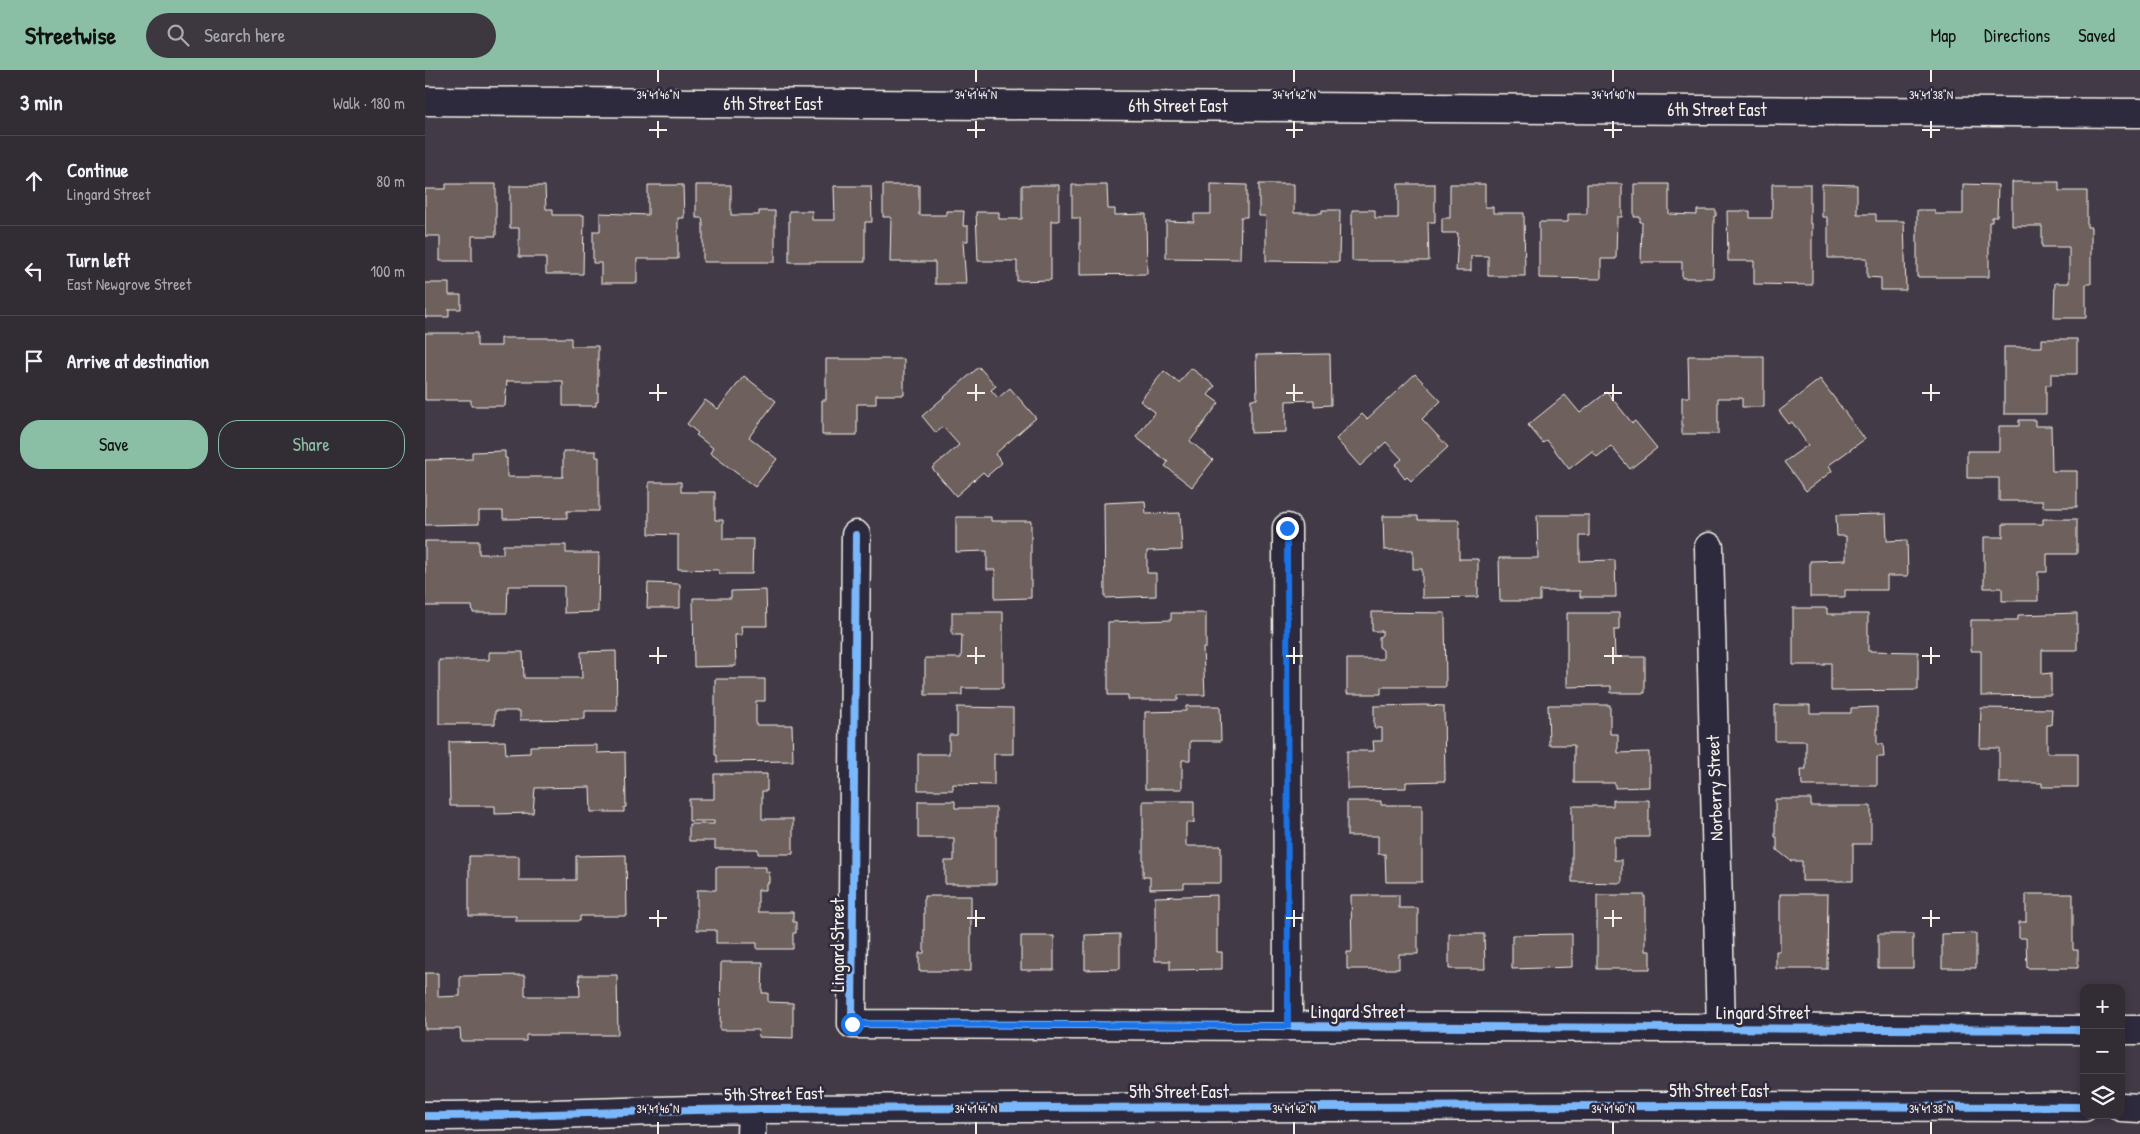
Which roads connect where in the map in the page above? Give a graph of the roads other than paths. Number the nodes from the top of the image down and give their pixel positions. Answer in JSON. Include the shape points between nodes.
{"nodes":[{"id":1,"x":425,"y":101,"type":"edge"},
{"id":2,"x":2140,"y":113,"type":"edge"},
{"id":3,"x":1287,"y":528,"type":"dead end"},
{"id":4,"x":855,"y":535,"type":"dead end"},
{"id":5,"x":1709,"y":547,"type":"dead end"},
{"id":6,"x":1288,"y":1026,"type":"junction"},
{"id":7,"x":1721,"y":1028,"type":"junction"},
{"id":8,"x":2080,"y":1030,"type":"edge"},
{"id":9,"x":2125,"y":1030,"type":"edge"},
{"id":10,"x":2140,"y":1030,"type":"edge"},
{"id":11,"x":2080,"y":1107,"type":"edge"},
{"id":12,"x":2125,"y":1108,"type":"edge"},
{"id":13,"x":2140,"y":1108,"type":"edge"},
{"id":14,"x":425,"y":1116,"type":"edge"},
{"id":15,"x":752,"y":1122,"type":"edge"},
{"id":16,"x":507,"y":1125,"type":"edge"}],
"edges":[{"from":1,"to":2,"type":"street","name":"6th Street East"},
{"from":3,"to":6,"type":"street"},
{"from":4,"to":6,"type":"street","name":"Lingard Street","via":[[852,1024]]},
{"from":5,"to":7,"type":"street","name":"Norberry Street"},
{"from":6,"to":7,"type":"street","name":"Lingard Street"},
{"from":7,"to":8,"type":"street","name":"Lingard Street"},
{"from":9,"to":10,"type":"street"},
{"from":11,"to":15,"type":"street","name":"5th Street East","via":[[1698,1105]]},
{"from":12,"to":13,"type":"street"},
{"from":14,"to":16,"type":"street","name":"5th Street East"},
{"from":15,"to":16,"type":"street","name":"5th Street East"}]}
